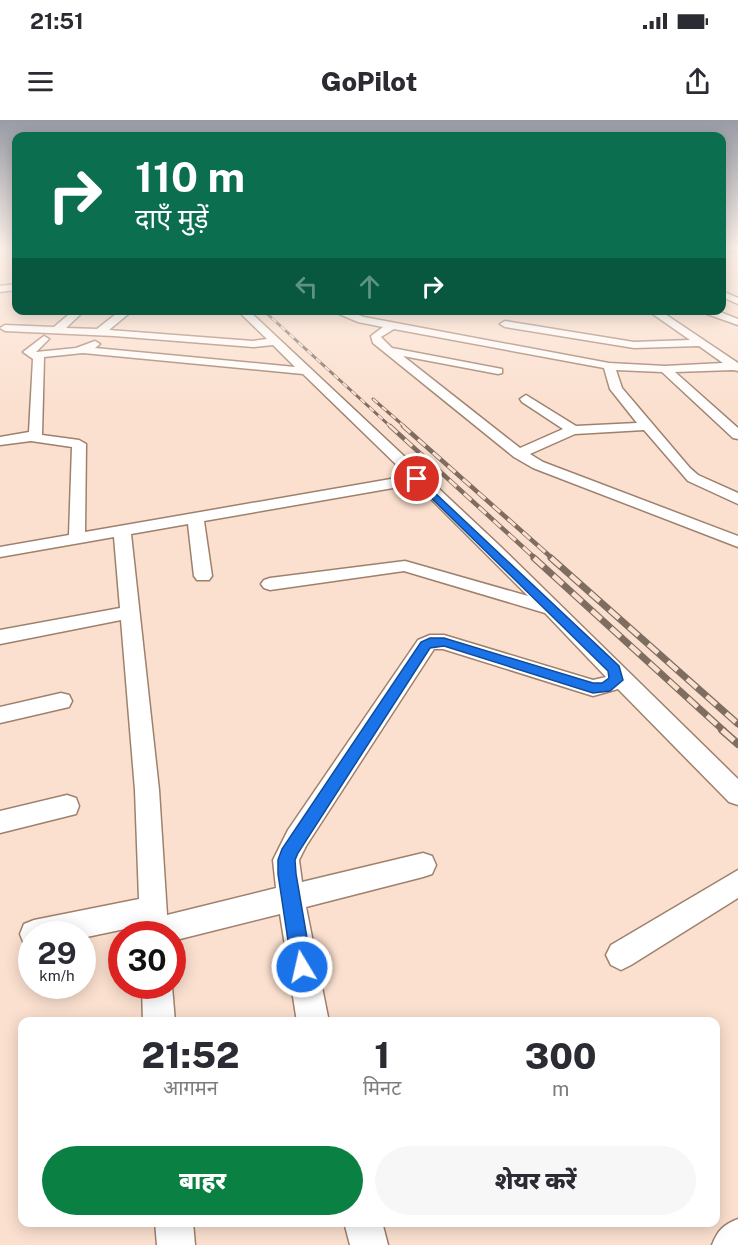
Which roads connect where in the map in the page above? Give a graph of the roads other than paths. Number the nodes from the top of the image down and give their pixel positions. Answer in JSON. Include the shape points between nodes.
{"nodes":[{"id":1,"x":74,"y":315,"type":"edge"},
{"id":2,"x":122,"y":315,"type":"edge"},
{"id":3,"x":247,"y":315,"type":"edge"},
{"id":4,"x":346,"y":315,"type":"edge"},
{"id":5,"x":659,"y":315,"type":"edge"},
{"id":6,"x":718,"y":315,"type":"edge"},
{"id":7,"x":738,"y":322,"type":"edge"},
{"id":8,"x":393,"y":325,"type":"junction"},
{"id":9,"x":6,"y":327,"type":"edge"},
{"id":10,"x":57,"y":330,"type":"junction"},
{"id":11,"x":100,"y":332,"type":"junction"},
{"id":12,"x":114,"y":333,"type":"junction"},
{"id":13,"x":44,"y":339,"type":"dead end"},
{"id":14,"x":274,"y":342,"type":"junction"},
{"id":15,"x":480,"y":342,"type":"junction"},
{"id":16,"x":699,"y":343,"type":"junction"},
{"id":17,"x":84,"y":350,"type":"junction"},
{"id":18,"x":389,"y":351,"type":"junction"},
{"id":19,"x":35,"y":355,"type":"junction"},
{"id":20,"x":609,"y":366,"type":"junction"},
{"id":21,"x":737,"y":367,"type":"edge"},
{"id":22,"x":665,"y":369,"type":"junction"},
{"id":23,"x":304,"y":371,"type":"junction"},
{"id":24,"x":498,"y":371,"type":"dead end"},
{"id":25,"x":526,"y":399,"type":"dead end"},
{"id":26,"x":647,"y":426,"type":"junction"},
{"id":27,"x":573,"y":430,"type":"junction"},
{"id":28,"x":738,"y":435,"type":"edge"},
{"id":29,"x":31,"y":437,"type":"junction"},
{"id":30,"x":0,"y":441,"type":"edge"},
{"id":31,"x":519,"y":454,"type":"junction"},
{"id":32,"x":417,"y":479,"type":"junction"},
{"id":33,"x":738,"y":499,"type":"edge"},
{"id":34,"x":195,"y":517,"type":"junction"},
{"id":35,"x":122,"y":531,"type":"junction"},
{"id":36,"x":77,"y":539,"type":"junction"},
{"id":37,"x":738,"y":542,"type":"edge"},
{"id":38,"x":0,"y":552,"type":"edge"},
{"id":39,"x":203,"y":576,"type":"dead end"},
{"id":40,"x":270,"y":584,"type":"dead end"},
{"id":41,"x":554,"y":609,"type":"junction"},
{"id":42,"x":131,"y":612,"type":"junction"},
{"id":43,"x":0,"y":637,"type":"edge"},
{"id":44,"x":616,"y":674,"type":"junction"},
{"id":45,"x":61,"y":701,"type":"dead end"},
{"id":46,"x":0,"y":715,"type":"edge"},
{"id":47,"x":738,"y":795,"type":"edge"},
{"id":48,"x":67,"y":806,"type":"dead end"},
{"id":49,"x":0,"y":822,"type":"edge"},
{"id":50,"x":423,"y":865,"type":"dead end"},
{"id":51,"x":738,"y":883,"type":"edge"},
{"id":52,"x":291,"y":898,"type":"junction"},
{"id":53,"x":153,"y":921,"type":"edge"},
{"id":54,"x":173,"y":921,"type":"edge"},
{"id":55,"x":621,"y":955,"type":"dead end"},
{"id":56,"x":158,"y":999,"type":"edge"},
{"id":57,"x":159,"y":1017,"type":"edge"},
{"id":58,"x":312,"y":1017,"type":"edge"},
{"id":59,"x":174,"y":1227,"type":"edge"},
{"id":60,"x":364,"y":1227,"type":"edge"},
{"id":61,"x":738,"y":1238,"type":"edge"},
{"id":62,"x":176,"y":1245,"type":"edge"},
{"id":63,"x":369,"y":1245,"type":"edge"},
{"id":64,"x":731,"y":1245,"type":"edge"}],
"edges":[{"from":1,"to":10,"type":"street"},
{"from":2,"to":11,"type":"street"},
{"from":3,"to":14,"type":"street"},
{"from":4,"to":8,"type":"street"},
{"from":5,"to":16,"type":"street"},
{"from":6,"to":7,"type":"street"},
{"from":8,"to":15,"type":"street"},
{"from":8,"to":18,"type":"street","via":[[376,339]]},
{"from":9,"to":10,"type":"street"},
{"from":10,"to":11,"type":"street"},
{"from":11,"to":12,"type":"street"},
{"from":12,"to":14,"type":"street","via":[[253,344]]},
{"from":12,"to":17,"type":"street"},
{"from":13,"to":19,"type":"street","via":[[29,352]]},
{"from":14,"to":23,"type":"street"},
{"from":15,"to":16,"type":"street","via":[[510,321],[634,345]]},
{"from":15,"to":20,"type":"street"},
{"from":16,"to":21,"type":"street"},
{"from":17,"to":19,"type":"street"},
{"from":17,"to":23,"type":"street"},
{"from":18,"to":24,"type":"street"},
{"from":18,"to":31,"type":"street"},
{"from":19,"to":29,"type":"street","via":[[39,358],[37,433]]},
{"from":20,"to":22,"type":"street"},
{"from":20,"to":26,"type":"street","via":[[616,390]]},
{"from":21,"to":22,"type":"street"},
{"from":22,"to":28,"type":"street"},
{"from":23,"to":32,"type":"street"},
{"from":25,"to":27,"type":"street"},
{"from":26,"to":27,"type":"street"},
{"from":26,"to":33,"type":"street","via":[[693,478]]},
{"from":27,"to":31,"type":"street"},
{"from":29,"to":30,"type":"street"},
{"from":29,"to":36,"type":"street","via":[[79,444]]},
{"from":31,"to":37,"type":"street","via":[[552,472]]},
{"from":32,"to":34,"type":"street"},
{"from":32,"to":41,"type":"street"},
{"from":34,"to":35,"type":"street"},
{"from":34,"to":39,"type":"street"},
{"from":35,"to":36,"type":"street"},
{"from":35,"to":42,"type":"street"},
{"from":36,"to":38,"type":"street"},
{"from":40,"to":41,"type":"street","via":[[405,566]]},
{"from":41,"to":44,"type":"street"},
{"from":42,"to":43,"type":"street"},
{"from":42,"to":53,"type":"street","via":[[147,790]]},
{"from":44,"to":47,"type":"street"},
{"from":44,"to":52,"type":"street","via":[[613,683],[593,688],[444,642],[425,645],[290,849],[286,867]]},
{"from":45,"to":46,"type":"street"},
{"from":48,"to":49,"type":"street"},
{"from":50,"to":52,"type":"street"},
{"from":51,"to":55,"type":"street"},
{"from":52,"to":54,"type":"street"},
{"from":52,"to":58,"type":"street"},
{"from":56,"to":57,"type":"street"},
{"from":59,"to":62,"type":"street"},
{"from":60,"to":63,"type":"street"},
{"from":61,"to":64,"type":"street"}]}
